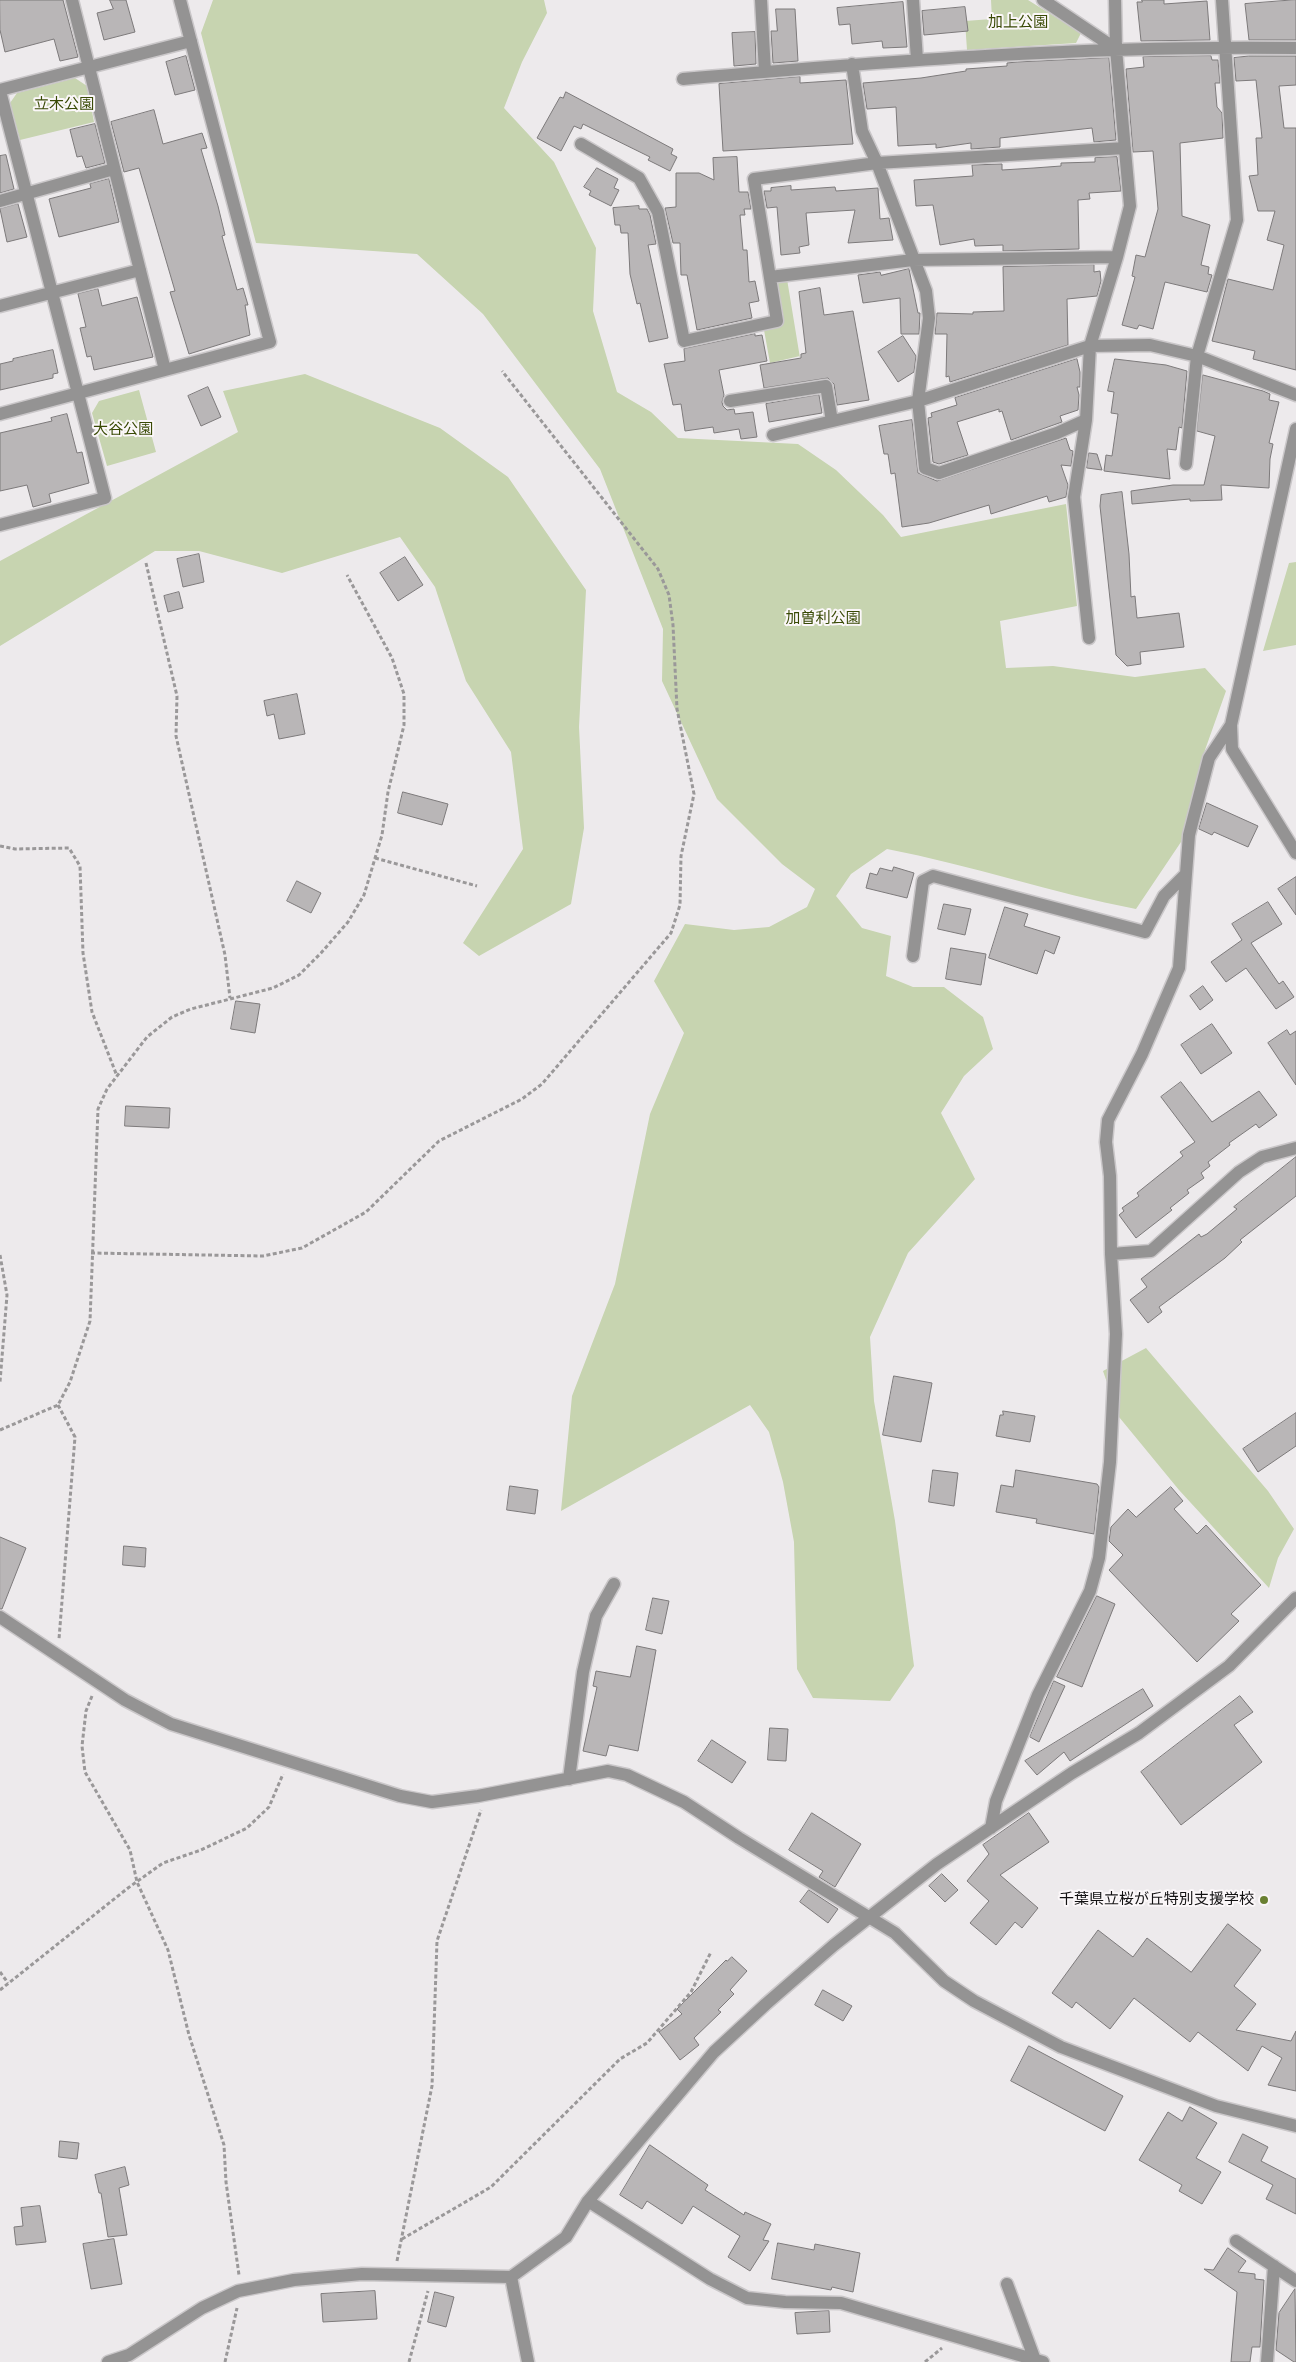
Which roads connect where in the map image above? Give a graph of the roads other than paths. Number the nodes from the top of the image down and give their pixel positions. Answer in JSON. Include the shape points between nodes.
{"nodes":[{"id":1,"x":72,"y":0,"type":"edge"},
{"id":2,"x":180,"y":0,"type":"edge"},
{"id":3,"x":761,"y":0,"type":"edge"},
{"id":4,"x":912,"y":0,"type":"edge"},
{"id":5,"x":1043,"y":0,"type":"edge"},
{"id":6,"x":1115,"y":0,"type":"edge"},
{"id":7,"x":1222,"y":0,"type":"edge"},
{"id":8,"x":191,"y":41,"type":"junction"},
{"id":9,"x":1224,"y":47,"type":"junction"},
{"id":10,"x":1296,"y":48,"type":"edge"},
{"id":11,"x":1116,"y":49,"type":"junction"},
{"id":12,"x":917,"y":60,"type":"junction"},
{"id":13,"x":852,"y":64,"type":"junction"},
{"id":14,"x":89,"y":68,"type":"junction"},
{"id":15,"x":765,"y":72,"type":"junction"},
{"id":16,"x":683,"y":79,"type":"dead end"},
{"id":17,"x":0,"y":91,"type":"edge"},
{"id":18,"x":581,"y":144,"type":"dead end"},
{"id":19,"x":1125,"y":148,"type":"junction"},
{"id":20,"x":877,"y":163,"type":"junction"},
{"id":21,"x":114,"y":169,"type":"junction"},
{"id":22,"x":26,"y":194,"type":"junction"},
{"id":23,"x":0,"y":201,"type":"edge"},
{"id":24,"x":1118,"y":257,"type":"junction"},
{"id":25,"x":913,"y":260,"type":"junction"},
{"id":26,"x":140,"y":270,"type":"junction"},
{"id":27,"x":770,"y":277,"type":"junction"},
{"id":28,"x":52,"y":293,"type":"junction"},
{"id":29,"x":0,"y":306,"type":"edge"},
{"id":30,"x":1090,"y":346,"type":"junction"},
{"id":31,"x":1197,"y":356,"type":"junction"},
{"id":32,"x":165,"y":370,"type":"junction"},
{"id":33,"x":78,"y":394,"type":"junction"},
{"id":34,"x":1296,"y":395,"type":"edge"},
{"id":35,"x":730,"y":401,"type":"dead end"},
{"id":36,"x":918,"y":401,"type":"junction"},
{"id":37,"x":0,"y":414,"type":"edge"},
{"id":38,"x":1086,"y":420,"type":"junction"},
{"id":39,"x":832,"y":421,"type":"junction"},
{"id":40,"x":1296,"y":428,"type":"edge"},
{"id":41,"x":773,"y":435,"type":"dead end"},
{"id":42,"x":1186,"y":464,"type":"dead end"},
{"id":43,"x":0,"y":525,"type":"edge"},
{"id":44,"x":1089,"y":638,"type":"dead end"},
{"id":45,"x":1231,"y":725,"type":"junction"},
{"id":46,"x":1296,"y":853,"type":"edge"},
{"id":47,"x":1186,"y":874,"type":"junction"},
{"id":48,"x":912,"y":956,"type":"dead end"},
{"id":49,"x":1296,"y":1148,"type":"edge"},
{"id":50,"x":1111,"y":1254,"type":"junction"},
{"id":51,"x":614,"y":1584,"type":"dead end"},
{"id":52,"x":1296,"y":1598,"type":"edge"},
{"id":53,"x":0,"y":1617,"type":"edge"},
{"id":54,"x":569,"y":1779,"type":"junction"},
{"id":55,"x":991,"y":1828,"type":"junction"},
{"id":56,"x":870,"y":1916,"type":"junction"},
{"id":57,"x":1296,"y":2126,"type":"edge"},
{"id":58,"x":588,"y":2201,"type":"junction"},
{"id":59,"x":1236,"y":2241,"type":"dead end"},
{"id":60,"x":1274,"y":2266,"type":"junction"},
{"id":61,"x":511,"y":2277,"type":"junction"},
{"id":62,"x":1296,"y":2281,"type":"edge"},
{"id":63,"x":1007,"y":2284,"type":"dead end"},
{"id":64,"x":1039,"y":2361,"type":"edge"},
{"id":65,"x":108,"y":2362,"type":"edge"},
{"id":66,"x":528,"y":2362,"type":"edge"},
{"id":67,"x":1268,"y":2362,"type":"edge"}],
"edges":[{"from":1,"to":14,"type":"street"},
{"from":2,"to":8,"type":"street"},
{"from":3,"to":15,"type":"street"},
{"from":4,"to":12,"type":"street"},
{"from":5,"to":11,"type":"street"},
{"from":6,"to":11,"type":"street"},
{"from":7,"to":9,"type":"street"},
{"from":8,"to":14,"type":"street"},
{"from":8,"to":32,"type":"street","via":[[270,342]]},
{"from":9,"to":10,"type":"street"},
{"from":9,"to":11,"type":"street"},
{"from":9,"to":31,"type":"street","via":[[1237,220]]},
{"from":11,"to":12,"type":"street"},
{"from":11,"to":19,"type":"street"},
{"from":12,"to":13,"type":"street"},
{"from":13,"to":15,"type":"street"},
{"from":13,"to":20,"type":"street","via":[[862,131]]},
{"from":14,"to":17,"type":"street"},
{"from":14,"to":21,"type":"street"},
{"from":15,"to":16,"type":"street"},
{"from":17,"to":22,"type":"street"},
{"from":18,"to":27,"type":"street","via":[[639,178],[658,212],[684,341],[777,321]]},
{"from":19,"to":20,"type":"street"},
{"from":19,"to":24,"type":"street","via":[[1130,206]]},
{"from":20,"to":25,"type":"street"},
{"from":20,"to":27,"type":"street","via":[[754,179]]},
{"from":21,"to":22,"type":"street"},
{"from":21,"to":26,"type":"street"},
{"from":22,"to":23,"type":"street"},
{"from":22,"to":28,"type":"street"},
{"from":24,"to":25,"type":"street"},
{"from":24,"to":30,"type":"street"},
{"from":25,"to":27,"type":"street"},
{"from":25,"to":36,"type":"street","via":[[926,291],[929,318]]},
{"from":26,"to":28,"type":"street"},
{"from":26,"to":32,"type":"street"},
{"from":28,"to":29,"type":"street"},
{"from":28,"to":33,"type":"street"},
{"from":30,"to":31,"type":"street","via":[[1150,345]]},
{"from":30,"to":36,"type":"street"},
{"from":30,"to":38,"type":"street"},
{"from":31,"to":34,"type":"street"},
{"from":31,"to":42,"type":"street"},
{"from":32,"to":33,"type":"street"},
{"from":33,"to":37,"type":"street"},
{"from":33,"to":43,"type":"street","via":[[105,498]]},
{"from":35,"to":39,"type":"street","via":[[826,386]]},
{"from":36,"to":38,"type":"street","via":[[925,468],[939,473]]},
{"from":36,"to":39,"type":"street"},
{"from":38,"to":44,"type":"street","via":[[1074,497]]},
{"from":39,"to":41,"type":"street"},
{"from":40,"to":45,"type":"street"},
{"from":45,"to":46,"type":"street","via":[[1232,750]]},
{"from":45,"to":47,"type":"street","via":[[1209,758],[1189,835]]},
{"from":47,"to":48,"type":"street","via":[[1164,896],[1145,932],[933,876],[923,880]]},
{"from":47,"to":50,"type":"street","via":[[1179,968],[1142,1054],[1108,1120]]},
{"from":49,"to":50,"type":"street","via":[[1262,1157],[1240,1172],[1152,1251]]},
{"from":50,"to":55,"type":"street","via":[[1115,1344],[1110,1462],[1099,1558],[1090,1591],[1038,1695],[996,1801]]},
{"from":51,"to":54,"type":"street","via":[[596,1616],[583,1672]]},
{"from":52,"to":55,"type":"street","via":[[1229,1666],[1139,1733]]},
{"from":53,"to":54,"type":"street","via":[[125,1700],[171,1724],[400,1796],[432,1802]]},
{"from":54,"to":56,"type":"street","via":[[608,1771],[627,1775],[684,1802]]},
{"from":55,"to":56,"type":"street","via":[[937,1864]]},
{"from":56,"to":57,"type":"street","via":[[895,1933],[944,1981],[1061,2047],[1216,2106]]},
{"from":56,"to":58,"type":"street","via":[[714,2052]]},
{"from":58,"to":61,"type":"street","via":[[566,2237]]},
{"from":58,"to":64,"type":"street","via":[[710,2279],[748,2298],[841,2303]]},
{"from":59,"to":60,"type":"street"},
{"from":60,"to":62,"type":"street"},
{"from":60,"to":67,"type":"street"},
{"from":61,"to":65,"type":"street","via":[[362,2274],[294,2280],[241,2290],[202,2308],[129,2355]]},
{"from":61,"to":66,"type":"street"},
{"from":63,"to":64,"type":"street"}]}
